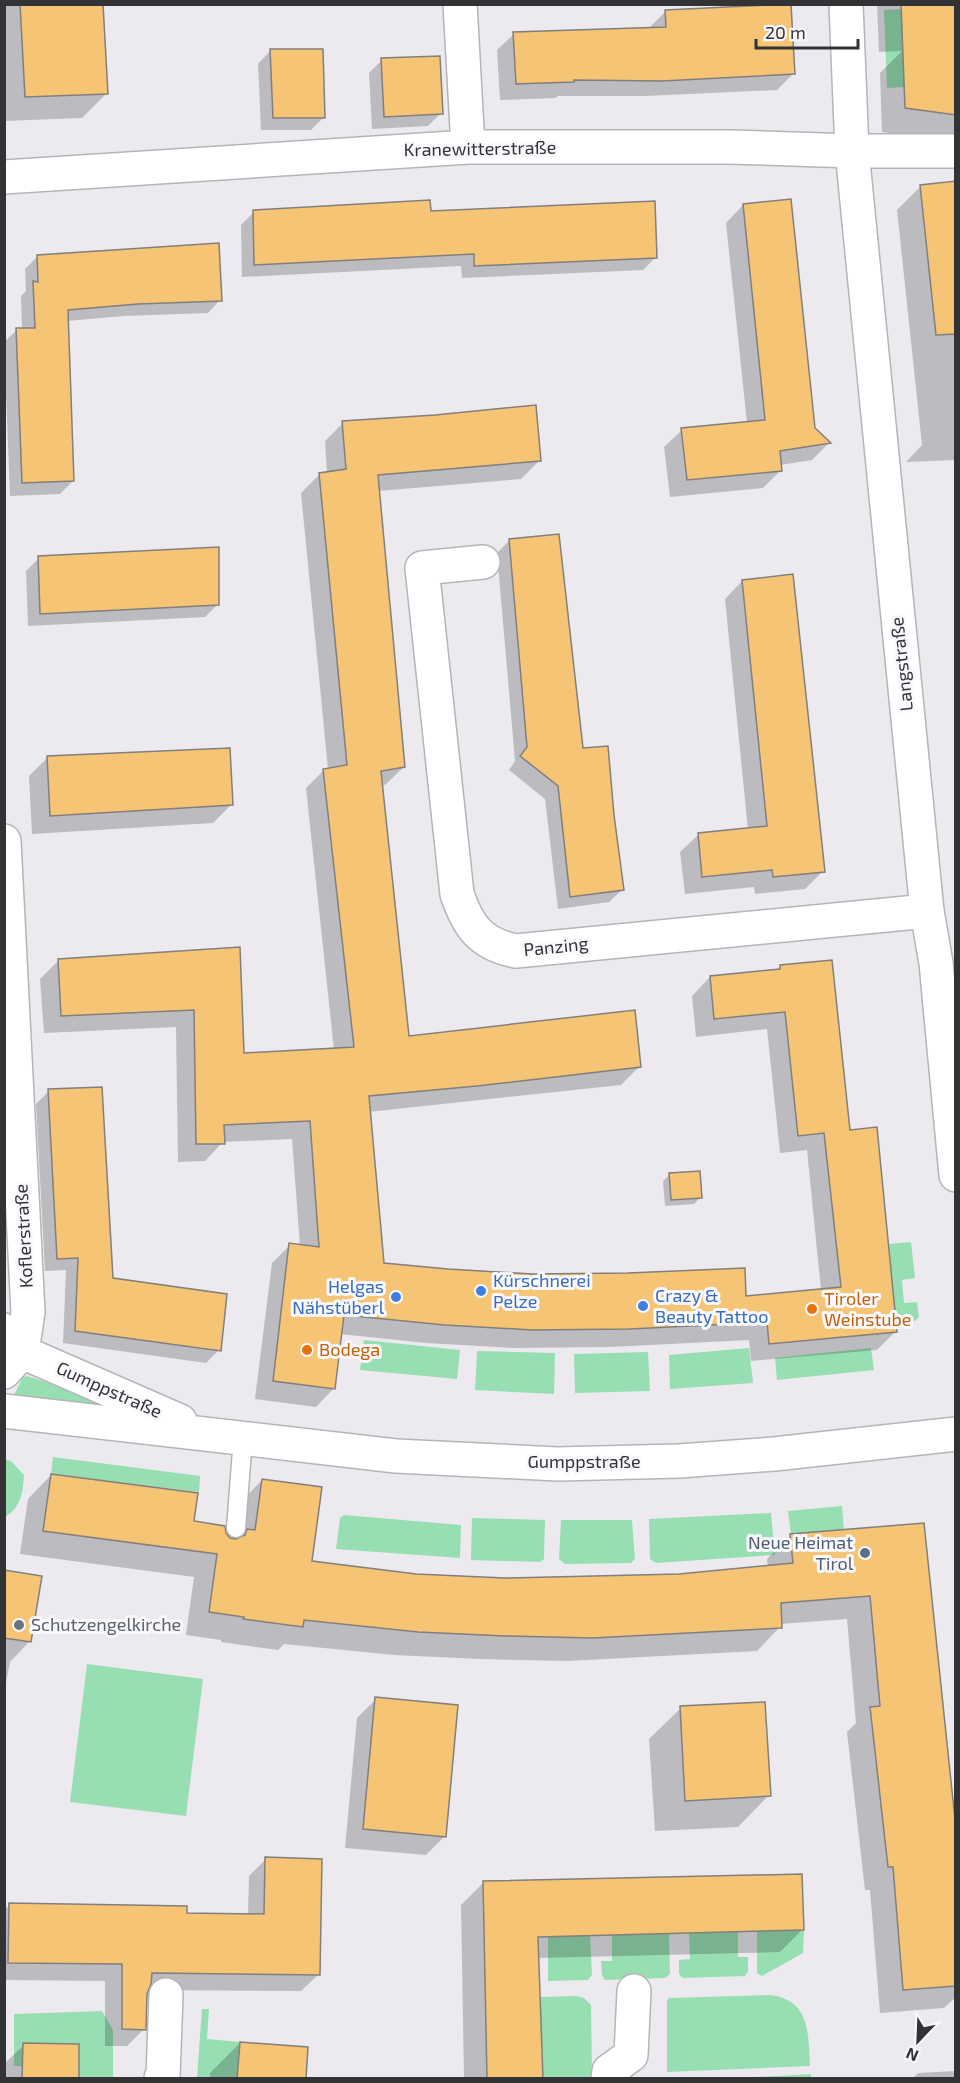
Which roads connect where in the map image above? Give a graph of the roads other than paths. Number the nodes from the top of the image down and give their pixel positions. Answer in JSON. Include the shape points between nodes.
{"nodes":[{"id":1,"x":460,"y":4,"type":"edge"},
{"id":2,"x":846,"y":4,"type":"edge"},
{"id":3,"x":468,"y":147,"type":"junction"},
{"id":4,"x":956,"y":151,"type":"edge"},
{"id":5,"x":852,"y":152,"type":"junction"},
{"id":6,"x":4,"y":177,"type":"edge"},
{"id":7,"x":483,"y":561,"type":"dead end"},
{"id":8,"x":4,"y":841,"type":"edge"},
{"id":9,"x":927,"y":911,"type":"junction"},
{"id":10,"x":956,"y":1175,"type":"edge"},
{"id":11,"x":4,"y":1322,"type":"edge"},
{"id":12,"x":10,"y":1357,"type":"edge"},
{"id":13,"x":4,"y":1411,"type":"edge"},
{"id":14,"x":956,"y":1434,"type":"edge"},
{"id":15,"x":228,"y":1436,"type":"junction"},
{"id":16,"x":236,"y":1528,"type":"dead end"},
{"id":17,"x":634,"y":1991,"type":"dead end"},
{"id":18,"x":166,"y":1995,"type":"dead end"},
{"id":19,"x":161,"y":2079,"type":"edge"},
{"id":20,"x":608,"y":2079,"type":"edge"}],
"edges":[{"from":1,"to":3,"type":"street"},
{"from":2,"to":5,"type":"street","name":"Langstraße"},
{"from":3,"to":5,"type":"street","name":"Kranewitterstraße","via":[[730,147]]},
{"from":3,"to":6,"type":"street","name":"Kranewitterstraße"},
{"from":4,"to":5,"type":"street","name":"Kranewitterstraße"},
{"from":5,"to":9,"type":"street","name":"Langstraße"},
{"from":7,"to":9,"type":"street","name":"Panzing","via":[[422,568],[457,894],[480,936],[491,944],[516,951]]},
{"from":8,"to":12,"type":"street","name":"Koflerstraße","via":[[28,1302],[28,1312]]},
{"from":9,"to":10,"type":"street","name":"Langstraße","via":[[936,963]]},
{"from":11,"to":12,"type":"lane"},
{"from":12,"to":15,"type":"street","name":"Gumppstraße"},
{"from":13,"to":15,"type":"street","name":"Gumppstraße"},
{"from":14,"to":15,"type":"street","name":"Gumppstraße","via":[[774,1454],[558,1464],[396,1456]]},
{"from":15,"to":16,"type":"lane"},
{"from":17,"to":20,"type":"street","via":[[631,2055],[609,2071]]},
{"from":18,"to":19,"type":"street"}]}
